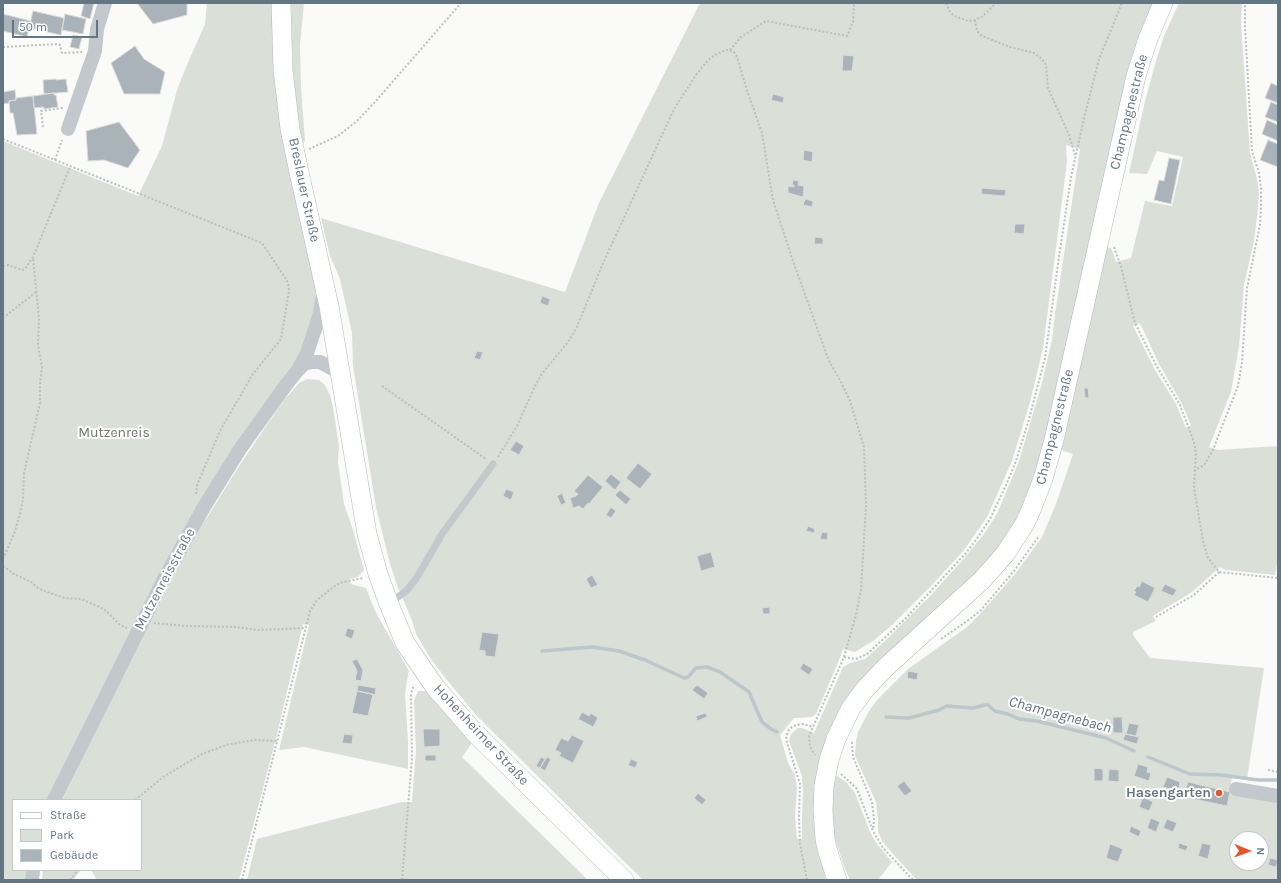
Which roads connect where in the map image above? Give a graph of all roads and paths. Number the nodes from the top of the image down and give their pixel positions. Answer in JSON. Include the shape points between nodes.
{"nodes":[{"id":1,"x":105,"y":3,"type":"edge"},
{"id":2,"x":281,"y":3,"type":"edge"},
{"id":3,"x":461,"y":3,"type":"edge"},
{"id":4,"x":854,"y":3,"type":"edge"},
{"id":5,"x":946,"y":3,"type":"edge"},
{"id":6,"x":996,"y":3,"type":"edge"},
{"id":7,"x":1122,"y":3,"type":"edge"},
{"id":8,"x":1163,"y":3,"type":"edge"},
{"id":9,"x":1245,"y":3,"type":"edge"},
{"id":10,"x":975,"y":20,"type":"junction"},
{"id":11,"x":3,"y":47,"type":"edge"},
{"id":12,"x":730,"y":50,"type":"junction"},
{"id":13,"x":96,"y":51,"type":"junction"},
{"id":14,"x":76,"y":107,"type":"junction"},
{"id":15,"x":43,"y":127,"type":"dead end"},
{"id":16,"x":68,"y":129,"type":"joint"},
{"id":17,"x":3,"y":139,"type":"edge"},
{"id":18,"x":295,"y":154,"type":"junction"},
{"id":19,"x":1075,"y":156,"type":"junction"},
{"id":20,"x":55,"y":160,"type":"junction"},
{"id":21,"x":70,"y":166,"type":"junction"},
{"id":22,"x":1113,"y":244,"type":"dead end"},
{"id":23,"x":33,"y":257,"type":"junction"},
{"id":24,"x":3,"y":266,"type":"edge"},
{"id":25,"x":324,"y":279,"type":"junction"},
{"id":26,"x":36,"y":292,"type":"junction"},
{"id":27,"x":3,"y":318,"type":"edge"},
{"id":28,"x":298,"y":370,"type":"junction"},
{"id":29,"x":341,"y":376,"type":"junction"},
{"id":30,"x":382,"y":386,"type":"dead end"},
{"id":31,"x":493,"y":464,"type":"junction"},
{"id":32,"x":1194,"y":471,"type":"junction"},
{"id":33,"x":204,"y":507,"type":"junction"},
{"id":34,"x":1039,"y":536,"type":"dead end"},
{"id":35,"x":3,"y":559,"type":"edge"},
{"id":36,"x":3,"y":566,"type":"edge"},
{"id":37,"x":1219,"y":572,"type":"junction"},
{"id":38,"x":378,"y":574,"type":"junction"},
{"id":39,"x":1278,"y":578,"type":"edge"},
{"id":40,"x":389,"y":604,"type":"junction"},
{"id":41,"x":1156,"y":617,"type":"dead end"},
{"id":42,"x":140,"y":625,"type":"junction"},
{"id":43,"x":305,"y":628,"type":"junction"},
{"id":44,"x":938,"y":641,"type":"dead end"},
{"id":45,"x":844,"y":657,"type":"junction"},
{"id":46,"x":424,"y":672,"type":"junction"},
{"id":47,"x":844,"y":739,"type":"junction"},
{"id":48,"x":278,"y":741,"type":"junction"},
{"id":49,"x":1268,"y":770,"type":"dead end"},
{"id":50,"x":1278,"y":772,"type":"edge"},
{"id":51,"x":840,"y":773,"type":"dead end"},
{"id":52,"x":1236,"y":789,"type":"dead end"},
{"id":53,"x":1278,"y":796,"type":"edge"},
{"id":54,"x":54,"y":799,"type":"edge"},
{"id":55,"x":136,"y":799,"type":"edge"},
{"id":56,"x":873,"y":830,"type":"junction"},
{"id":57,"x":77,"y":871,"type":"edge"},
{"id":58,"x":70,"y":880,"type":"edge"},
{"id":59,"x":242,"y":880,"type":"edge"},
{"id":60,"x":402,"y":880,"type":"edge"},
{"id":61,"x":624,"y":880,"type":"edge"},
{"id":62,"x":807,"y":880,"type":"edge"},
{"id":63,"x":837,"y":880,"type":"edge"},
{"id":64,"x":913,"y":880,"type":"edge"}],
"edges":[{"from":1,"to":13,"type":"street","via":[[97,29]]},
{"from":2,"to":18,"type":"main road","name":"Breslauer Straße","via":[[283,70]]},
{"from":3,"to":18,"type":"path","via":[[357,121],[332,139]]},
{"from":4,"to":12,"type":"path","via":[[853,22],[847,36],[766,21],[741,37]]},
{"from":5,"to":10,"type":"path","via":[[950,12],[958,18]]},
{"from":6,"to":10,"type":"path","via":[[986,14]]},
{"from":7,"to":19,"type":"path","via":[[1096,70]]},
{"from":8,"to":47,"type":"main road","name":"Champagnestraße","via":[[1136,76],[1054,440],[1031,510],[1005,554],[982,580],[866,688],[852,708]]},
{"from":9,"to":32,"type":"path","via":[[1252,152],[1262,197],[1260,219],[1247,288],[1238,386],[1212,452],[1204,465]]},
{"from":10,"to":19,"type":"path","via":[[977,31],[982,36],[1034,53],[1042,59],[1046,66],[1048,88],[1069,135]]},
{"from":11,"to":13,"type":"path","via":[[58,44],[62,53]]},
{"from":12,"to":31,"type":"path","via":[[719,52],[708,60],[674,109],[604,261],[576,329],[541,375],[508,443]]},
{"from":12,"to":45,"type":"path","via":[[737,57],[762,133],[773,200],[793,261],[829,361],[846,394],[863,442],[866,506],[861,590]]},
{"from":13,"to":14,"type":"street"},
{"from":14,"to":15,"type":"path","via":[[41,111]]},
{"from":14,"to":16,"type":"street"},
{"from":16,"to":20,"type":"path"},
{"from":17,"to":20,"type":"path"},
{"from":18,"to":25,"type":"main road","name":"Breslauer Straße"},
{"from":19,"to":45,"type":"path","via":[[1045,358],[1016,461],[1001,496],[990,519],[969,548],[904,619],[863,656],[853,659]]},
{"from":20,"to":21,"type":"path"},
{"from":21,"to":23,"type":"path"},
{"from":21,"to":33,"type":"path","via":[[262,243],[288,283],[281,339],[253,374],[220,432],[197,485],[196,499]]},
{"from":22,"to":32,"type":"path","via":[[1135,323],[1180,405],[1194,442]]},
{"from":23,"to":24,"type":"path","via":[[24,270]]},
{"from":23,"to":26,"type":"path"},
{"from":25,"to":28,"type":"street","name":"Mutzenreisstraße","via":[[318,319]]},
{"from":25,"to":29,"type":"main road","name":"Breslauer Straße"},
{"from":26,"to":27,"type":"path"},
{"from":26,"to":35,"type":"path","via":[[38,345],[42,367],[40,403],[24,473],[20,514]]},
{"from":28,"to":29,"type":"street","name":"Mutzenreisstraße","via":[[307,362],[316,361],[337,371]]},
{"from":28,"to":33,"type":"street","name":"Mutzenreisstraße","via":[[240,449]]},
{"from":29,"to":38,"type":"main road","name":"Hohenheimer Straße","via":[[367,534]]},
{"from":30,"to":31,"type":"path"},
{"from":31,"to":40,"type":"lane","via":[[445,530],[416,579],[406,591]]},
{"from":32,"to":37,"type":"path","via":[[1194,488],[1205,548],[1210,562]]},
{"from":33,"to":42,"type":"street","name":"Mutzenreisstraße"},
{"from":34,"to":44,"type":"path","via":[[981,610]]},
{"from":36,"to":42,"type":"path","via":[[47,592],[65,598],[84,600],[104,609],[120,625]]},
{"from":37,"to":39,"type":"path"},
{"from":37,"to":41,"type":"path","via":[[1194,595]]},
{"from":38,"to":40,"type":"main road","name":"Hohenheimer Straße"},
{"from":38,"to":43,"type":"path","via":[[332,587],[313,605]]},
{"from":40,"to":46,"type":"main road","name":"Hohenheimer Straße","via":[[405,643]]},
{"from":42,"to":43,"type":"path","via":[[230,626],[258,630]]},
{"from":42,"to":54,"type":"street","name":"Mutzenreisstraße"},
{"from":43,"to":48,"type":"path"},
{"from":45,"to":62,"type":"path","via":[[813,727],[796,724],[787,734],[786,742],[800,784],[798,817],[801,854]]},
{"from":46,"to":60,"type":"path","via":[[413,686],[411,694],[412,758]]},
{"from":46,"to":61,"type":"main road","name":"Hohenheimer Straße","via":[[475,733]]},
{"from":47,"to":56,"type":"path","via":[[851,748],[872,802]]},
{"from":47,"to":63,"type":"main road","name":"Champagnestraße","bridge":true,"via":[[829,760],[824,786],[826,839]]},
{"from":48,"to":55,"type":"path","via":[[255,740],[226,745],[202,754],[163,777]]},
{"from":48,"to":59,"type":"path"},
{"from":49,"to":50,"type":"path"},
{"from":51,"to":56,"type":"path","via":[[857,789]]},
{"from":52,"to":53,"type":"street"},
{"from":56,"to":64,"type":"path","via":[[882,848]]},
{"from":57,"to":58,"type":"path"}]}
